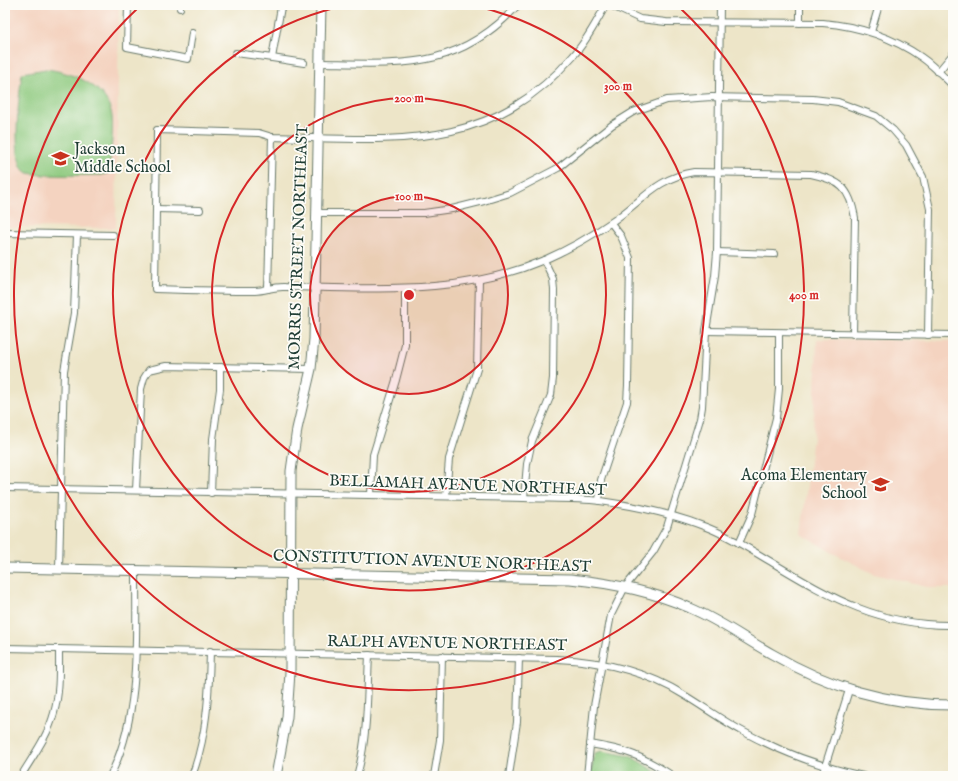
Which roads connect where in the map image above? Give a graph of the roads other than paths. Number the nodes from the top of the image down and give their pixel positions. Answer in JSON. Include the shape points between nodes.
{"nodes":[{"id":1,"x":128,"y":5,"type":"edge"},
{"id":2,"x":291,"y":5,"type":"edge"},
{"id":3,"x":320,"y":5,"type":"edge"},
{"id":4,"x":518,"y":5,"type":"edge"},
{"id":5,"x":606,"y":5,"type":"edge"},
{"id":6,"x":610,"y":5,"type":"edge"},
{"id":7,"x":720,"y":5,"type":"edge"},
{"id":8,"x":800,"y":5,"type":"edge"},
{"id":9,"x":879,"y":5,"type":"edge"},
{"id":10,"x":720,"y":22,"type":"junction"},
{"id":11,"x":800,"y":23,"type":"junction"},
{"id":12,"x":871,"y":32,"type":"junction"},
{"id":13,"x":192,"y":33,"type":"dead end"},
{"id":14,"x":236,"y":53,"type":"dead end"},
{"id":15,"x":953,"y":54,"type":"edge"},
{"id":16,"x":272,"y":58,"type":"junction"},
{"id":17,"x":304,"y":63,"type":"dead end"},
{"id":18,"x":320,"y":63,"type":"junction"},
{"id":19,"x":938,"y":72,"type":"junction"},
{"id":20,"x":953,"y":86,"type":"edge"},
{"id":21,"x":720,"y":97,"type":"junction"},
{"id":22,"x":272,"y":136,"type":"junction"},
{"id":23,"x":318,"y":137,"type":"junction"},
{"id":24,"x":717,"y":173,"type":"junction"},
{"id":25,"x":156,"y":209,"type":"junction"},
{"id":26,"x":200,"y":210,"type":"dead end"},
{"id":27,"x":316,"y":213,"type":"junction"},
{"id":28,"x":611,"y":223,"type":"junction"},
{"id":29,"x":5,"y":233,"type":"edge"},
{"id":30,"x":77,"y":235,"type":"junction"},
{"id":31,"x":113,"y":235,"type":"dead end"},
{"id":32,"x":717,"y":252,"type":"junction"},
{"id":33,"x":774,"y":254,"type":"dead end"},
{"id":34,"x":544,"y":260,"type":"junction"},
{"id":35,"x":479,"y":280,"type":"junction"},
{"id":36,"x":315,"y":288,"type":"junction"},
{"id":37,"x":268,"y":289,"type":"junction"},
{"id":38,"x":406,"y":289,"type":"junction"},
{"id":39,"x":706,"y":332,"type":"junction"},
{"id":40,"x":779,"y":333,"type":"junction"},
{"id":41,"x":853,"y":334,"type":"junction"},
{"id":42,"x":928,"y":335,"type":"junction"},
{"id":43,"x":953,"y":335,"type":"edge"},
{"id":44,"x":220,"y":367,"type":"junction"},
{"id":45,"x":311,"y":369,"type":"junction"},
{"id":46,"x":5,"y":488,"type":"edge"},
{"id":47,"x":61,"y":489,"type":"junction"},
{"id":48,"x":136,"y":490,"type":"junction"},
{"id":49,"x":211,"y":493,"type":"junction"},
{"id":50,"x":291,"y":494,"type":"junction"},
{"id":51,"x":371,"y":495,"type":"junction"},
{"id":52,"x":446,"y":496,"type":"junction"},
{"id":53,"x":524,"y":498,"type":"junction"},
{"id":54,"x":599,"y":501,"type":"junction"},
{"id":55,"x":671,"y":516,"type":"junction"},
{"id":56,"x":739,"y":543,"type":"junction"},
{"id":57,"x":5,"y":568,"type":"edge"},
{"id":58,"x":60,"y":569,"type":"junction"},
{"id":59,"x":136,"y":571,"type":"junction"},
{"id":60,"x":290,"y":573,"type":"junction"},
{"id":61,"x":624,"y":587,"type":"junction"},
{"id":62,"x":953,"y":626,"type":"edge"},
{"id":63,"x":5,"y":648,"type":"edge"},
{"id":64,"x":59,"y":649,"type":"junction"},
{"id":65,"x":135,"y":650,"type":"junction"},
{"id":66,"x":210,"y":651,"type":"junction"},
{"id":67,"x":290,"y":653,"type":"junction"},
{"id":68,"x":369,"y":654,"type":"junction"},
{"id":69,"x":442,"y":656,"type":"junction"},
{"id":70,"x":519,"y":658,"type":"junction"},
{"id":71,"x":601,"y":664,"type":"junction"},
{"id":72,"x":849,"y":690,"type":"junction"},
{"id":73,"x":953,"y":705,"type":"edge"},
{"id":74,"x":590,"y":744,"type":"junction"},
{"id":75,"x":825,"y":766,"type":"junction"},
{"id":76,"x":21,"y":776,"type":"edge"},
{"id":77,"x":110,"y":776,"type":"edge"},
{"id":78,"x":192,"y":776,"type":"edge"},
{"id":79,"x":276,"y":776,"type":"edge"},
{"id":80,"x":357,"y":776,"type":"edge"},
{"id":81,"x":434,"y":776,"type":"edge"},
{"id":82,"x":510,"y":776,"type":"edge"},
{"id":83,"x":587,"y":776,"type":"edge"},
{"id":84,"x":673,"y":776,"type":"edge"},
{"id":85,"x":822,"y":776,"type":"edge"},
{"id":86,"x":863,"y":776,"type":"edge"}],
"edges":[{"from":1,"to":13,"type":"street","via":[[127,48],[188,59]]},
{"from":2,"to":16,"type":"street","via":[[281,7]]},
{"from":3,"to":18,"type":"street","name":"MORRIS STREET NORTHEAST"},
{"from":4,"to":18,"type":"street","via":[[488,33],[440,57],[400,64]]},
{"from":5,"to":23,"type":"street","via":[[588,37],[558,73],[536,92],[500,114],[457,131],[430,136],[398,139]]},
{"from":6,"to":10,"type":"street","via":[[640,19],[666,22]]},
{"from":7,"to":10,"type":"street"},
{"from":8,"to":11,"type":"street"},
{"from":9,"to":12,"type":"street"},
{"from":10,"to":11,"type":"street"},
{"from":10,"to":21,"type":"street"},
{"from":11,"to":12,"type":"street","via":[[839,25]]},
{"from":12,"to":19,"type":"street","via":[[922,57]]},
{"from":14,"to":16,"type":"street"},
{"from":15,"to":19,"type":"street"},
{"from":16,"to":17,"type":"street"},
{"from":18,"to":23,"type":"street","name":"MORRIS STREET NORTHEAST"},
{"from":19,"to":20,"type":"street"},
{"from":21,"to":24,"type":"street"},
{"from":21,"to":27,"type":"street","via":[[667,100],[633,112],[612,125],[558,168],[510,193],[484,201],[424,213]]},
{"from":21,"to":42,"type":"street","via":[[838,102],[876,116],[894,130],[916,161],[923,177],[930,209]]},
{"from":22,"to":23,"type":"street"},
{"from":22,"to":25,"type":"street","via":[[259,133],[157,130]]},
{"from":22,"to":37,"type":"street"},
{"from":23,"to":27,"type":"street","name":"MORRIS STREET NORTHEAST"},
{"from":24,"to":28,"type":"street","via":[[694,172],[666,180]]},
{"from":24,"to":32,"type":"street"},
{"from":24,"to":41,"type":"street","via":[[811,174],[830,178],[842,186],[853,205],[855,218]]},
{"from":25,"to":26,"type":"street"},
{"from":25,"to":37,"type":"street","via":[[155,289]]},
{"from":27,"to":36,"type":"street","name":"MORRIS STREET NORTHEAST"},
{"from":28,"to":34,"type":"street"},
{"from":28,"to":54,"type":"street","via":[[626,246],[630,258],[628,385],[627,402],[601,480]]},
{"from":29,"to":30,"type":"street"},
{"from":30,"to":31,"type":"street"},
{"from":30,"to":47,"type":"street","via":[[74,313],[64,371]]},
{"from":32,"to":33,"type":"street"},
{"from":32,"to":39,"type":"street"},
{"from":34,"to":35,"type":"street"},
{"from":34,"to":53,"type":"street","via":[[553,280],[554,290],[553,378],[551,395],[532,441]]},
{"from":35,"to":38,"type":"street","via":[[441,287]]},
{"from":35,"to":52,"type":"street","via":[[477,369],[449,459]]},
{"from":36,"to":37,"type":"street"},
{"from":36,"to":38,"type":"street"},
{"from":36,"to":45,"type":"street","name":"MORRIS STREET NORTHEAST"},
{"from":38,"to":51,"type":"street","via":[[405,345],[373,455]]},
{"from":39,"to":40,"type":"street"},
{"from":39,"to":55,"type":"street","via":[[702,407]]},
{"from":40,"to":41,"type":"street"},
{"from":40,"to":56,"type":"street","via":[[779,389],[774,426],[752,514]]},
{"from":41,"to":42,"type":"street"},
{"from":42,"to":43,"type":"street"},
{"from":44,"to":45,"type":"street"},
{"from":44,"to":48,"type":"street","via":[[166,366],[149,370],[141,389]]},
{"from":44,"to":49,"type":"street"},
{"from":45,"to":50,"type":"street","name":"MORRIS STREET NORTHEAST","via":[[297,428],[291,471]]},
{"from":46,"to":47,"type":"street","name":"BELLAMAH AVENUE NORTHEAST"},
{"from":47,"to":48,"type":"street","name":"BELLAMAH AVENUE NORTHEAST"},
{"from":47,"to":58,"type":"street"},
{"from":48,"to":49,"type":"street","name":"BELLAMAH AVENUE NORTHEAST"},
{"from":49,"to":50,"type":"street","name":"BELLAMAH AVENUE NORTHEAST"},
{"from":50,"to":51,"type":"street","name":"BELLAMAH AVENUE NORTHEAST"},
{"from":50,"to":60,"type":"street","name":"MORRIS STREET NORTHEAST"},
{"from":51,"to":52,"type":"street","name":"BELLAMAH AVENUE NORTHEAST"},
{"from":52,"to":53,"type":"street","name":"BELLAMAH AVENUE NORTHEAST"},
{"from":53,"to":54,"type":"street","name":"BELLAMAH AVENUE NORTHEAST"},
{"from":54,"to":55,"type":"street","name":"BELLAMAH AVENUE NORTHEAST"},
{"from":55,"to":56,"type":"street","name":"BELLAMAH AVENUE NORTHEAST","via":[[706,527]]},
{"from":55,"to":61,"type":"street","via":[[661,539]]},
{"from":56,"to":62,"type":"street","name":"BELLAMAH AVENUE NORTHEAST","via":[[811,586],[866,612],[918,624]]},
{"from":57,"to":58,"type":"street","name":"CONSTITUTION AVENUE NORTHEAST"},
{"from":58,"to":59,"type":"street","name":"CONSTITUTION AVENUE NORTHEAST"},
{"from":59,"to":60,"type":"street","name":"CONSTITUTION AVENUE NORTHEAST"},
{"from":59,"to":65,"type":"street"},
{"from":60,"to":61,"type":"street","name":"CONSTITUTION AVENUE NORTHEAST","via":[[570,579]]},
{"from":60,"to":67,"type":"street","name":"MORRIS STREET NORTHEAST"},
{"from":61,"to":71,"type":"street","via":[[611,615]]},
{"from":61,"to":72,"type":"street","name":"CONSTITUTION AVENUE NORTHEAST","via":[[696,610],[799,670]]},
{"from":63,"to":64,"type":"street","name":"RALPH AVENUE NORTHEAST"},
{"from":64,"to":65,"type":"street","name":"RALPH AVENUE NORTHEAST"},
{"from":64,"to":76,"type":"street","via":[[58,692],[54,713],[44,738]]},
{"from":65,"to":66,"type":"street","name":"RALPH AVENUE NORTHEAST"},
{"from":65,"to":77,"type":"street","via":[[128,728]]},
{"from":66,"to":67,"type":"street","name":"RALPH AVENUE NORTHEAST"},
{"from":66,"to":78,"type":"street","via":[[207,717]]},
{"from":67,"to":68,"type":"street","name":"RALPH AVENUE NORTHEAST"},
{"from":67,"to":79,"type":"street","name":"MORRIS STREET NORTHEAST","via":[[287,717]]},
{"from":68,"to":69,"type":"street","name":"RALPH AVENUE NORTHEAST"},
{"from":68,"to":80,"type":"street","via":[[366,718]]},
{"from":69,"to":70,"type":"street","name":"RALPH AVENUE NORTHEAST"},
{"from":69,"to":81,"type":"street","via":[[440,740]]},
{"from":70,"to":71,"type":"street","name":"RALPH AVENUE NORTHEAST","via":[[569,659]]},
{"from":70,"to":82,"type":"street","via":[[517,722]]},
{"from":71,"to":74,"type":"street"},
{"from":71,"to":75,"type":"street","name":"RALPH AVENUE NORTHEAST","via":[[631,670],[656,679],[743,732]]},
{"from":72,"to":73,"type":"street","name":"CONSTITUTION AVENUE NORTHEAST","via":[[913,704]]},
{"from":72,"to":75,"type":"street"},
{"from":74,"to":83,"type":"street"},
{"from":74,"to":84,"type":"street","via":[[632,753],[647,759]]},
{"from":75,"to":85,"type":"street"},
{"from":75,"to":86,"type":"street","name":"RALPH AVENUE NORTHEAST"}]}
